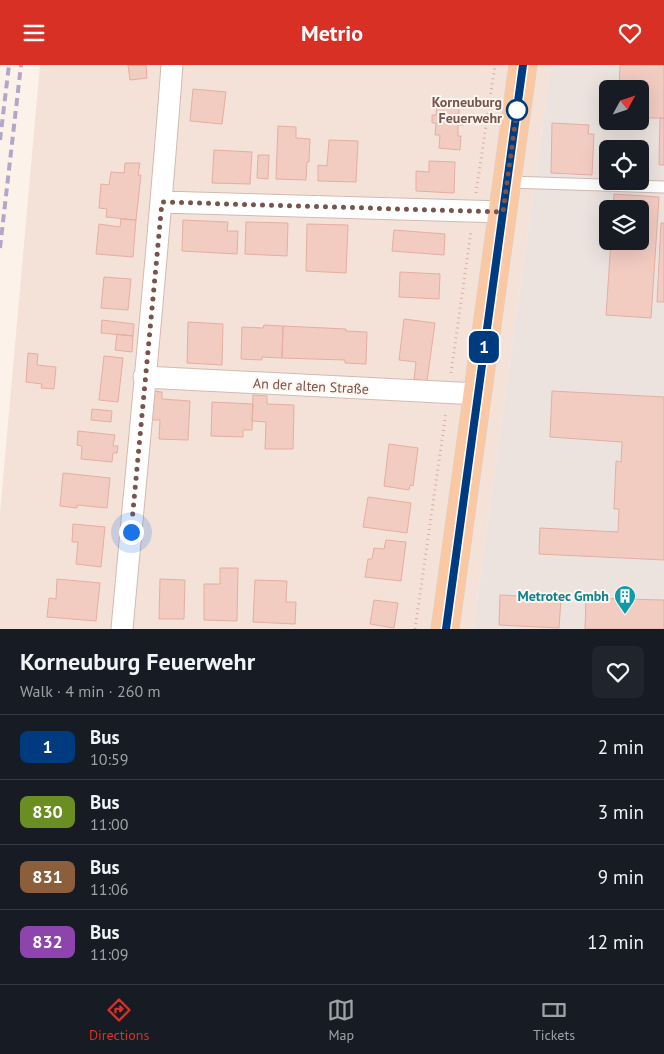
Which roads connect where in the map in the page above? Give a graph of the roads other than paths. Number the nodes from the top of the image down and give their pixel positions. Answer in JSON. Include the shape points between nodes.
{"nodes":[{"id":1,"x":172,"y":65,"type":"edge"},
{"id":2,"x":524,"y":65,"type":"edge"},
{"id":3,"x":508,"y":182,"type":"junction"},
{"id":4,"x":664,"y":187,"type":"edge"},
{"id":5,"x":162,"y":202,"type":"junction"},
{"id":6,"x":503,"y":212,"type":"junction"},
{"id":7,"x":144,"y":377,"type":"junction"},
{"id":8,"x":478,"y":394,"type":"junction"},
{"id":9,"x":122,"y":629,"type":"edge"},
{"id":10,"x":446,"y":629,"type":"edge"}],
"edges":[{"from":1,"to":5,"type":"street"},
{"from":2,"to":3,"type":"main road"},
{"from":3,"to":4,"type":"lane"},
{"from":3,"to":6,"type":"main road"},
{"from":5,"to":6,"type":"street"},
{"from":5,"to":7,"type":"street"},
{"from":6,"to":8,"type":"main road"},
{"from":7,"to":8,"type":"street","name":"An der alten Straße"},
{"from":7,"to":9,"type":"street"},
{"from":8,"to":10,"type":"main road"}]}
